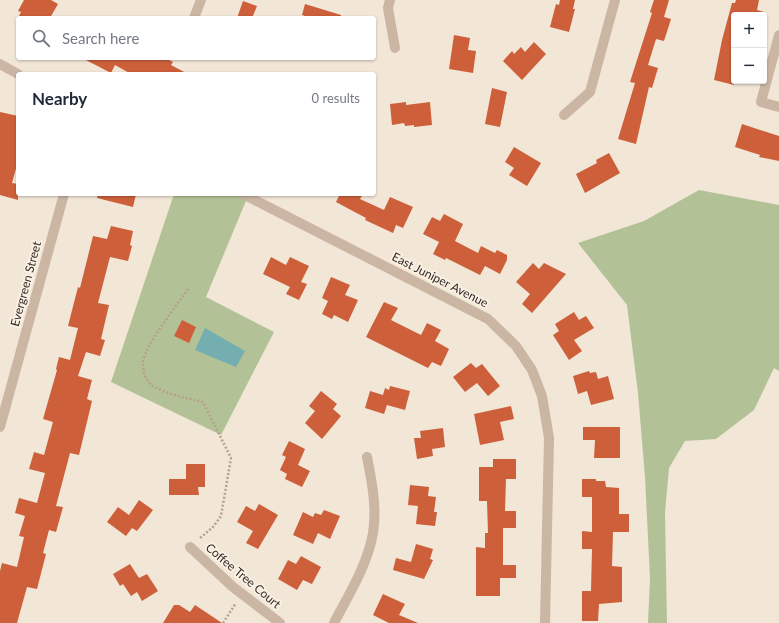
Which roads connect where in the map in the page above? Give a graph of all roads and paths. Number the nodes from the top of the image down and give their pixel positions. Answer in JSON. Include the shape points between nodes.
{"nodes":[{"id":1,"x":201,"y":0,"type":"edge"},
{"id":2,"x":390,"y":0,"type":"edge"},
{"id":3,"x":615,"y":0,"type":"edge"},
{"id":4,"x":195,"y":16,"type":"edge"},
{"id":5,"x":779,"y":35,"type":"edge"},
{"id":6,"x":395,"y":48,"type":"dead end"},
{"id":7,"x":0,"y":64,"type":"edge"},
{"id":8,"x":16,"y":73,"type":"edge"},
{"id":9,"x":779,"y":108,"type":"edge"},
{"id":10,"x":564,"y":115,"type":"dead end"},
{"id":11,"x":63,"y":196,"type":"edge"},
{"id":12,"x":247,"y":196,"type":"edge"},
{"id":13,"x":188,"y":289,"type":"dead end"},
{"id":14,"x":0,"y":428,"type":"edge"},
{"id":15,"x":367,"y":457,"type":"dead end"},
{"id":16,"x":190,"y":547,"type":"joint"},
{"id":17,"x":242,"y":594,"type":"junction"},
{"id":18,"x":223,"y":623,"type":"edge"},
{"id":19,"x":280,"y":623,"type":"edge"},
{"id":20,"x":334,"y":623,"type":"edge"},
{"id":21,"x":546,"y":623,"type":"edge"}],
"edges":[{"from":1,"to":4,"type":"street"},
{"from":2,"to":6,"type":"street","via":[[388,8]]},
{"from":3,"to":10,"type":"street","via":[[590,92]]},
{"from":5,"to":9,"type":"street","via":[[761,102]]},
{"from":7,"to":8,"type":"street"},
{"from":11,"to":14,"type":"street","name":"Evergreen Street"},
{"from":12,"to":21,"type":"street","name":"East Juniper Avenue","via":[[488,319],[516,346],[532,370],[542,396],[549,438]]},
{"from":13,"to":16,"type":"path","via":[[143,361],[144,373],[152,385],[168,393],[203,402],[231,458],[221,516],[213,527]]},
{"from":15,"to":20,"type":"street","via":[[373,487],[373,534],[360,573]]},
{"from":16,"to":17,"type":"street","name":"Coffee Tree Court"},
{"from":17,"to":18,"type":"path"},
{"from":17,"to":19,"type":"street","name":"Coffee Tree Court"}]}
